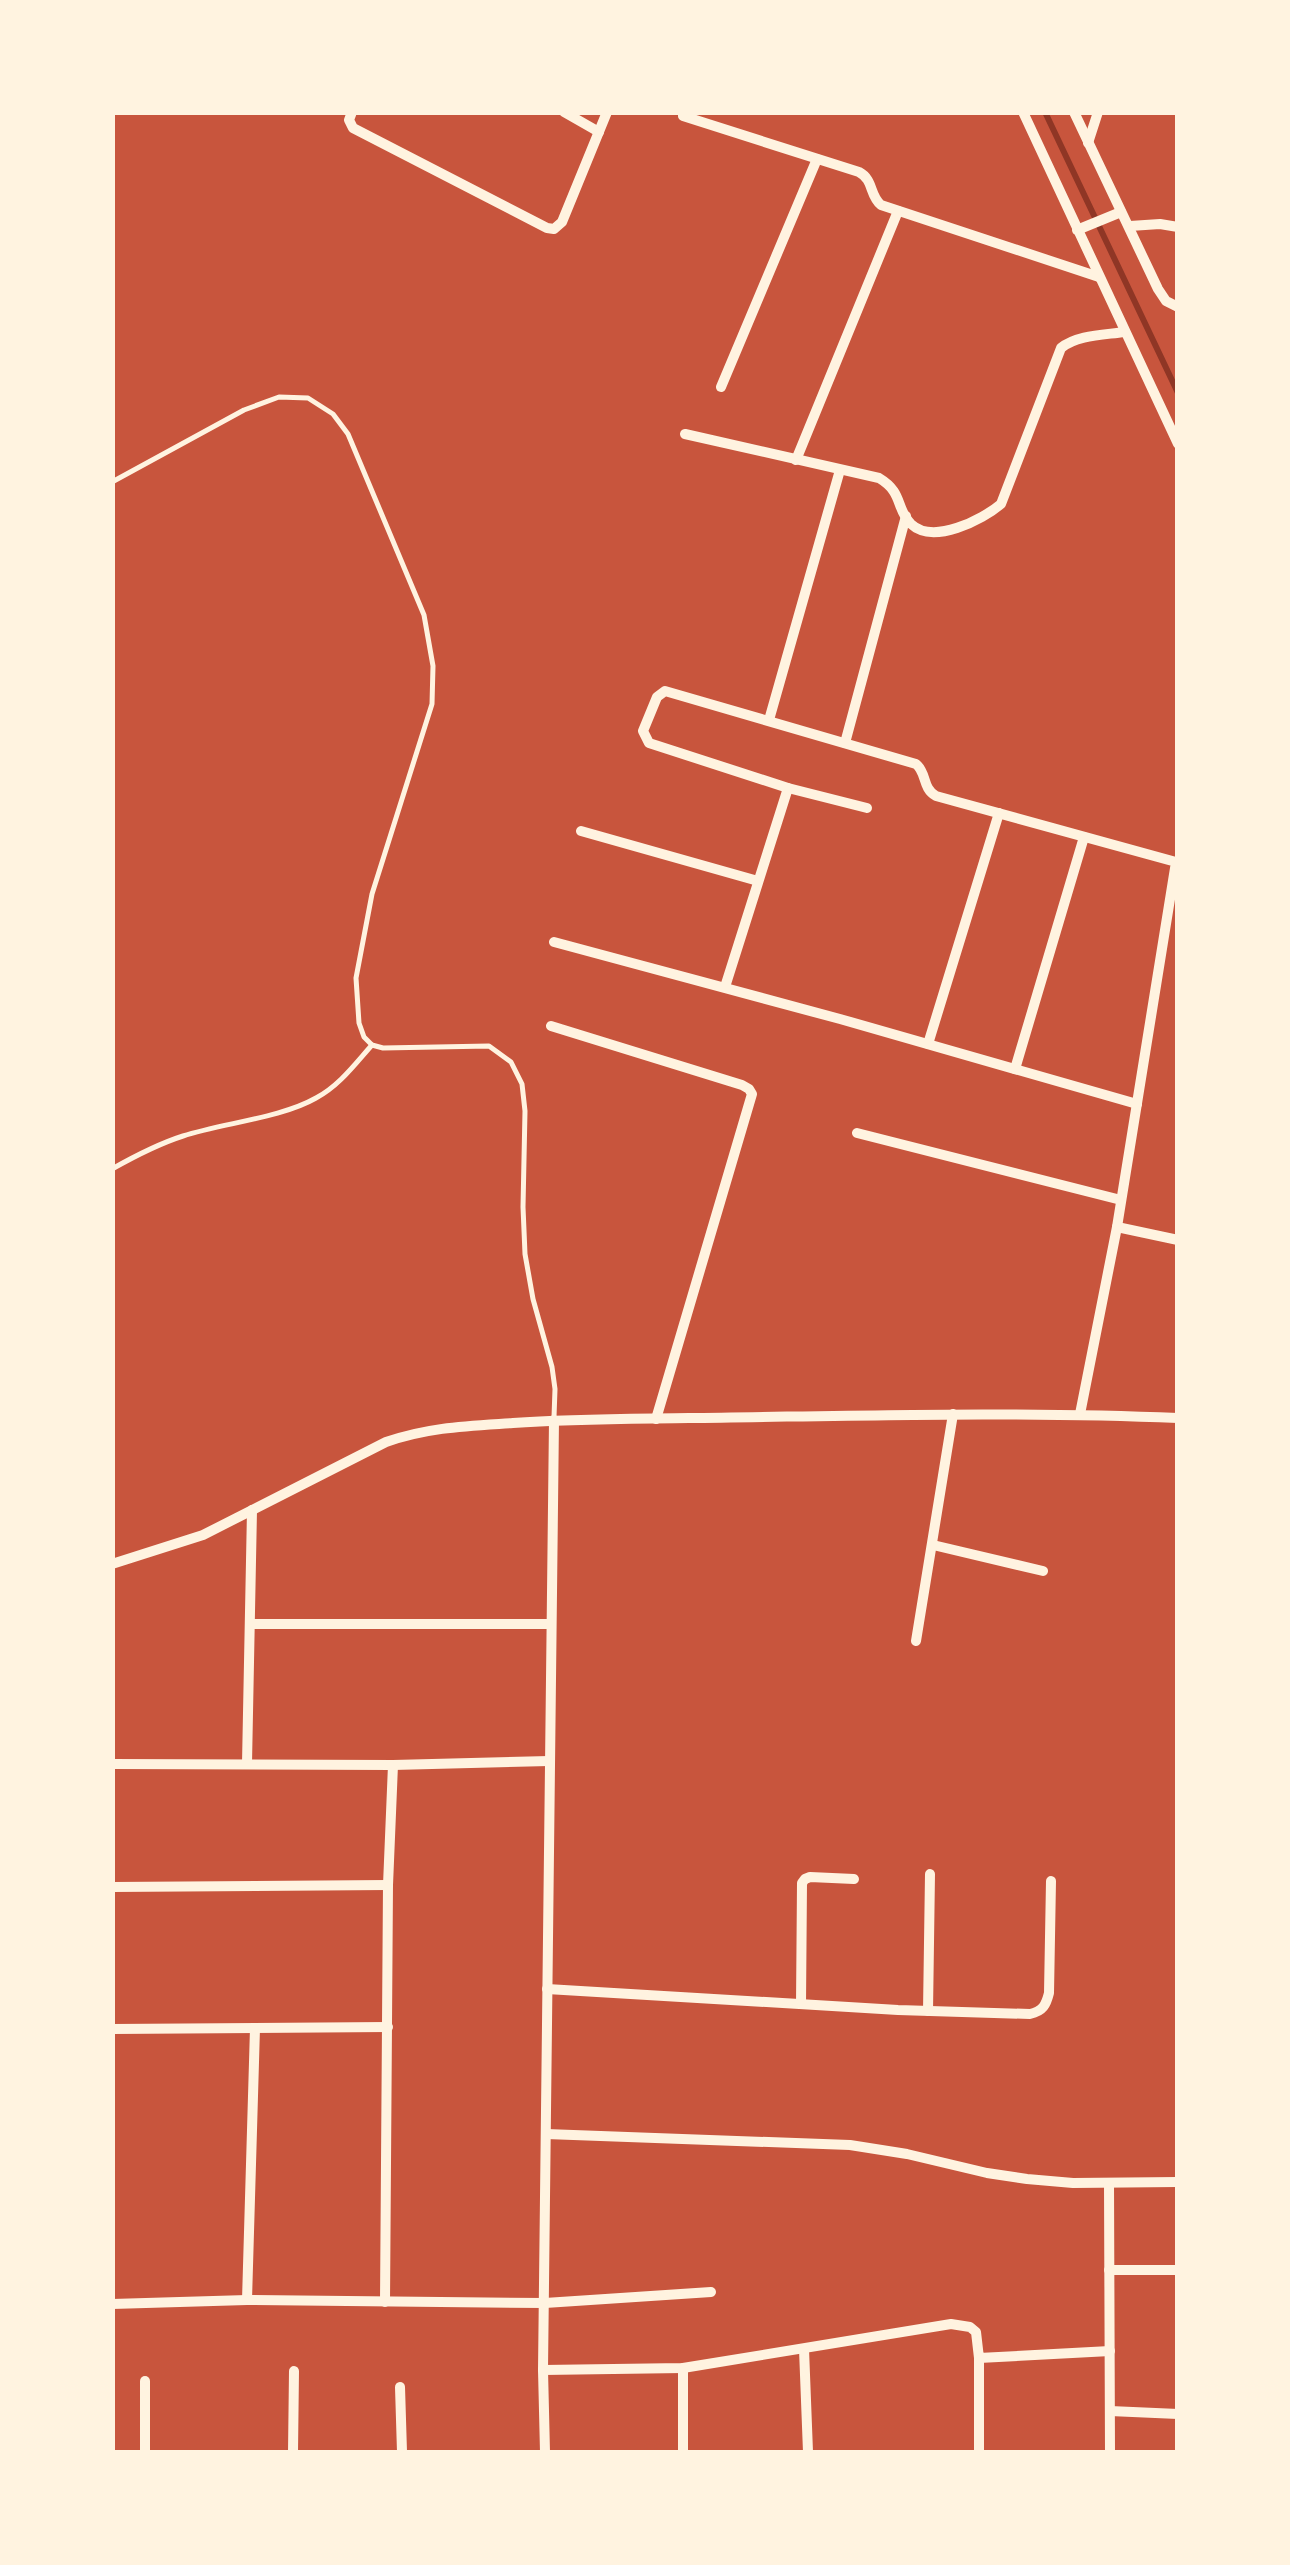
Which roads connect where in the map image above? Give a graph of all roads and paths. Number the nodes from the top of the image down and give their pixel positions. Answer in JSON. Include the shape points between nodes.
{"nodes":[{"id":1,"x":352,"y":112,"type":"edge"},
{"id":2,"x":564,"y":112,"type":"edge"},
{"id":3,"x":608,"y":112,"type":"edge"},
{"id":4,"x":1023,"y":112,"type":"edge"},
{"id":5,"x":1074,"y":112,"type":"edge"},
{"id":6,"x":1098,"y":112,"type":"edge"},
{"id":7,"x":683,"y":116,"type":"dead end"},
{"id":8,"x":600,"y":132,"type":"junction"},
{"id":9,"x":1088,"y":143,"type":"junction"},
{"id":10,"x":817,"y":159,"type":"junction"},
{"id":11,"x":898,"y":211,"type":"junction"},
{"id":12,"x":1121,"y":212,"type":"junction"},
{"id":13,"x":1130,"y":226,"type":"junction"},
{"id":14,"x":1178,"y":227,"type":"edge"},
{"id":15,"x":1083,"y":228,"type":"junction"},
{"id":16,"x":1099,"y":277,"type":"junction"},
{"id":17,"x":1178,"y":307,"type":"edge"},
{"id":18,"x":1124,"y":332,"type":"junction"},
{"id":19,"x":721,"y":387,"type":"dead end"},
{"id":20,"x":685,"y":434,"type":"dead end"},
{"id":21,"x":1178,"y":444,"type":"edge"},
{"id":22,"x":796,"y":460,"type":"junction"},
{"id":23,"x":840,"y":470,"type":"junction"},
{"id":24,"x":112,"y":482,"type":"edge"},
{"id":25,"x":906,"y":516,"type":"junction"},
{"id":26,"x":769,"y":720,"type":"junction"},
{"id":27,"x":845,"y":742,"type":"junction"},
{"id":28,"x":788,"y":788,"type":"junction"},
{"id":29,"x":867,"y":808,"type":"dead end"},
{"id":30,"x":999,"y":813,"type":"junction"},
{"id":31,"x":581,"y":831,"type":"dead end"},
{"id":32,"x":1084,"y":837,"type":"junction"},
{"id":33,"x":1177,"y":862,"type":"edge"},
{"id":34,"x":758,"y":881,"type":"junction"},
{"id":35,"x":554,"y":942,"type":"dead end"},
{"id":36,"x":725,"y":987,"type":"junction"},
{"id":37,"x":551,"y":1026,"type":"dead end"},
{"id":38,"x":372,"y":1044,"type":"junction"},
{"id":39,"x":928,"y":1044,"type":"junction"},
{"id":40,"x":1015,"y":1069,"type":"junction"},
{"id":41,"x":1137,"y":1104,"type":"junction"},
{"id":42,"x":857,"y":1133,"type":"dead end"},
{"id":43,"x":112,"y":1169,"type":"edge"},
{"id":44,"x":1122,"y":1200,"type":"junction"},
{"id":45,"x":1117,"y":1228,"type":"junction"},
{"id":46,"x":1178,"y":1240,"type":"edge"},
{"id":47,"x":953,"y":1414,"type":"junction"},
{"id":48,"x":1080,"y":1414,"type":"junction"},
{"id":49,"x":1178,"y":1418,"type":"edge"},
{"id":50,"x":656,"y":1419,"type":"junction"},
{"id":51,"x":554,"y":1420,"type":"junction"},
{"id":52,"x":252,"y":1510,"type":"junction"},
{"id":53,"x":933,"y":1545,"type":"junction"},
{"id":54,"x":112,"y":1564,"type":"edge"},
{"id":55,"x":1044,"y":1571,"type":"dead end"},
{"id":56,"x":250,"y":1624,"type":"junction"},
{"id":57,"x":551,"y":1624,"type":"junction"},
{"id":58,"x":916,"y":1641,"type":"dead end"},
{"id":59,"x":549,"y":1761,"type":"junction"},
{"id":60,"x":112,"y":1764,"type":"edge"},
{"id":61,"x":246,"y":1764,"type":"junction"},
{"id":62,"x":394,"y":1765,"type":"junction"},
{"id":63,"x":930,"y":1874,"type":"dead end"},
{"id":64,"x":854,"y":1879,"type":"dead end"},
{"id":65,"x":1052,"y":1881,"type":"dead end"},
{"id":66,"x":388,"y":1885,"type":"junction"},
{"id":67,"x":112,"y":1887,"type":"edge"},
{"id":68,"x":548,"y":1989,"type":"junction"},
{"id":69,"x":801,"y":2004,"type":"junction"},
{"id":70,"x":928,"y":2011,"type":"junction"},
{"id":71,"x":255,"y":2028,"type":"junction"},
{"id":72,"x":388,"y":2028,"type":"junction"},
{"id":73,"x":112,"y":2029,"type":"edge"},
{"id":74,"x":546,"y":2134,"type":"junction"},
{"id":75,"x":1178,"y":2182,"type":"edge"},
{"id":76,"x":1109,"y":2183,"type":"junction"},
{"id":77,"x":1109,"y":2270,"type":"junction"},
{"id":78,"x":1178,"y":2270,"type":"edge"},
{"id":79,"x":712,"y":2292,"type":"dead end"},
{"id":80,"x":247,"y":2300,"type":"junction"},
{"id":81,"x":385,"y":2302,"type":"junction"},
{"id":82,"x":545,"y":2303,"type":"junction"},
{"id":83,"x":112,"y":2304,"type":"edge"},
{"id":84,"x":804,"y":2348,"type":"junction"},
{"id":85,"x":1110,"y":2350,"type":"junction"},
{"id":86,"x":979,"y":2358,"type":"junction"},
{"id":87,"x":683,"y":2368,"type":"junction"},
{"id":88,"x":543,"y":2370,"type":"junction"},
{"id":89,"x":294,"y":2371,"type":"dead end"},
{"id":90,"x":145,"y":2381,"type":"dead end"},
{"id":91,"x":400,"y":2387,"type":"dead end"},
{"id":92,"x":1110,"y":2411,"type":"junction"},
{"id":93,"x":1178,"y":2414,"type":"edge"},
{"id":94,"x":145,"y":2452,"type":"edge"},
{"id":95,"x":293,"y":2452,"type":"edge"},
{"id":96,"x":402,"y":2452,"type":"edge"},
{"id":97,"x":544,"y":2452,"type":"edge"},
{"id":98,"x":683,"y":2452,"type":"edge"},
{"id":99,"x":808,"y":2452,"type":"edge"},
{"id":100,"x":980,"y":2452,"type":"edge"},
{"id":101,"x":1110,"y":2452,"type":"edge"}],
"edges":[{"from":1,"to":8,"type":"street","via":[[352,128],[554,229]]},
{"from":2,"to":8,"type":"street"},
{"from":3,"to":8,"type":"street"},
{"from":4,"to":15,"type":"street"},
{"from":5,"to":9,"type":"street"},
{"from":6,"to":9,"type":"street"},
{"from":7,"to":10,"type":"street"},
{"from":9,"to":12,"type":"street"},
{"from":10,"to":11,"type":"street","via":[[866,176],[876,200]]},
{"from":10,"to":19,"type":"street"},
{"from":11,"to":16,"type":"street"},
{"from":11,"to":22,"type":"street"},
{"from":12,"to":13,"type":"street"},
{"from":12,"to":15,"type":"street"},
{"from":13,"to":14,"type":"street"},
{"from":13,"to":17,"type":"street","via":[[1158,289]]},
{"from":15,"to":16,"type":"street"},
{"from":16,"to":18,"type":"street"},
{"from":18,"to":21,"type":"street"},
{"from":18,"to":25,"type":"street","via":[[1061,348],[1001,504],[942,532],[926,532]]},
{"from":20,"to":22,"type":"street"},
{"from":22,"to":23,"type":"street"},
{"from":23,"to":25,"type":"street","via":[[890,485]]},
{"from":23,"to":26,"type":"street"},
{"from":24,"to":38,"type":"lane","via":[[278,396],[308,398],[348,434],[424,615],[434,666],[432,704],[372,894],[356,978],[358,1023]]},
{"from":25,"to":27,"type":"street"},
{"from":26,"to":27,"type":"street"},
{"from":26,"to":28,"type":"street","via":[[666,691],[643,732],[649,743]]},
{"from":27,"to":30,"type":"street","via":[[916,764],[932,794]]},
{"from":28,"to":29,"type":"street"},
{"from":28,"to":34,"type":"street"},
{"from":30,"to":32,"type":"street"},
{"from":30,"to":39,"type":"street"},
{"from":31,"to":34,"type":"street"},
{"from":32,"to":33,"type":"street"},
{"from":32,"to":40,"type":"street"},
{"from":33,"to":41,"type":"street"},
{"from":34,"to":36,"type":"street"},
{"from":35,"to":36,"type":"street"},
{"from":36,"to":39,"type":"street"},
{"from":37,"to":50,"type":"street","via":[[742,1085],[752,1094]]},
{"from":38,"to":43,"type":"lane","via":[[320,1097],[183,1136]]},
{"from":38,"to":51,"type":"lane","via":[[489,1046],[511,1062],[522,1084],[526,1254],[556,1389]]},
{"from":39,"to":40,"type":"street"},
{"from":40,"to":41,"type":"street"},
{"from":41,"to":44,"type":"street"},
{"from":42,"to":44,"type":"street"},
{"from":44,"to":45,"type":"street"},
{"from":45,"to":46,"type":"street"},
{"from":45,"to":48,"type":"street"},
{"from":47,"to":48,"type":"street"},
{"from":47,"to":50,"type":"street"},
{"from":47,"to":53,"type":"street"},
{"from":48,"to":49,"type":"street"},
{"from":50,"to":51,"type":"street"},
{"from":51,"to":52,"type":"street","via":[[418,1431]]},
{"from":51,"to":57,"type":"street"},
{"from":52,"to":54,"type":"street"},
{"from":52,"to":56,"type":"street"},
{"from":53,"to":55,"type":"street"},
{"from":53,"to":58,"type":"street"},
{"from":56,"to":57,"type":"street"},
{"from":56,"to":61,"type":"street"},
{"from":57,"to":59,"type":"street"},
{"from":59,"to":62,"type":"street"},
{"from":59,"to":68,"type":"street"},
{"from":60,"to":61,"type":"street"},
{"from":61,"to":62,"type":"street"},
{"from":62,"to":66,"type":"street"},
{"from":63,"to":70,"type":"street"},
{"from":64,"to":69,"type":"street","via":[[810,1877],[802,1883]]},
{"from":65,"to":70,"type":"street","via":[[1049,1993],[1040,2012]]},
{"from":66,"to":67,"type":"street"},
{"from":66,"to":72,"type":"street"},
{"from":68,"to":69,"type":"street"},
{"from":68,"to":74,"type":"street"},
{"from":69,"to":70,"type":"street"},
{"from":71,"to":72,"type":"street"},
{"from":71,"to":73,"type":"street"},
{"from":71,"to":80,"type":"street"},
{"from":72,"to":81,"type":"street"},
{"from":74,"to":76,"type":"street","via":[[850,2145],[1028,2179]]},
{"from":74,"to":82,"type":"street"},
{"from":75,"to":76,"type":"street"},
{"from":76,"to":77,"type":"street"},
{"from":77,"to":78,"type":"street"},
{"from":77,"to":85,"type":"street"},
{"from":79,"to":82,"type":"street"},
{"from":80,"to":81,"type":"street"},
{"from":80,"to":83,"type":"street"},
{"from":81,"to":82,"type":"street"},
{"from":82,"to":88,"type":"street"},
{"from":84,"to":86,"type":"street","via":[[962,2324],[976,2332]]},
{"from":84,"to":87,"type":"street"},
{"from":84,"to":99,"type":"street"},
{"from":85,"to":86,"type":"street"},
{"from":85,"to":92,"type":"street"},
{"from":86,"to":100,"type":"street"},
{"from":87,"to":88,"type":"street"},
{"from":87,"to":98,"type":"street"},
{"from":88,"to":97,"type":"street"},
{"from":89,"to":95,"type":"street"},
{"from":90,"to":94,"type":"street"},
{"from":91,"to":96,"type":"street"},
{"from":92,"to":93,"type":"street"},
{"from":92,"to":101,"type":"street"}]}
